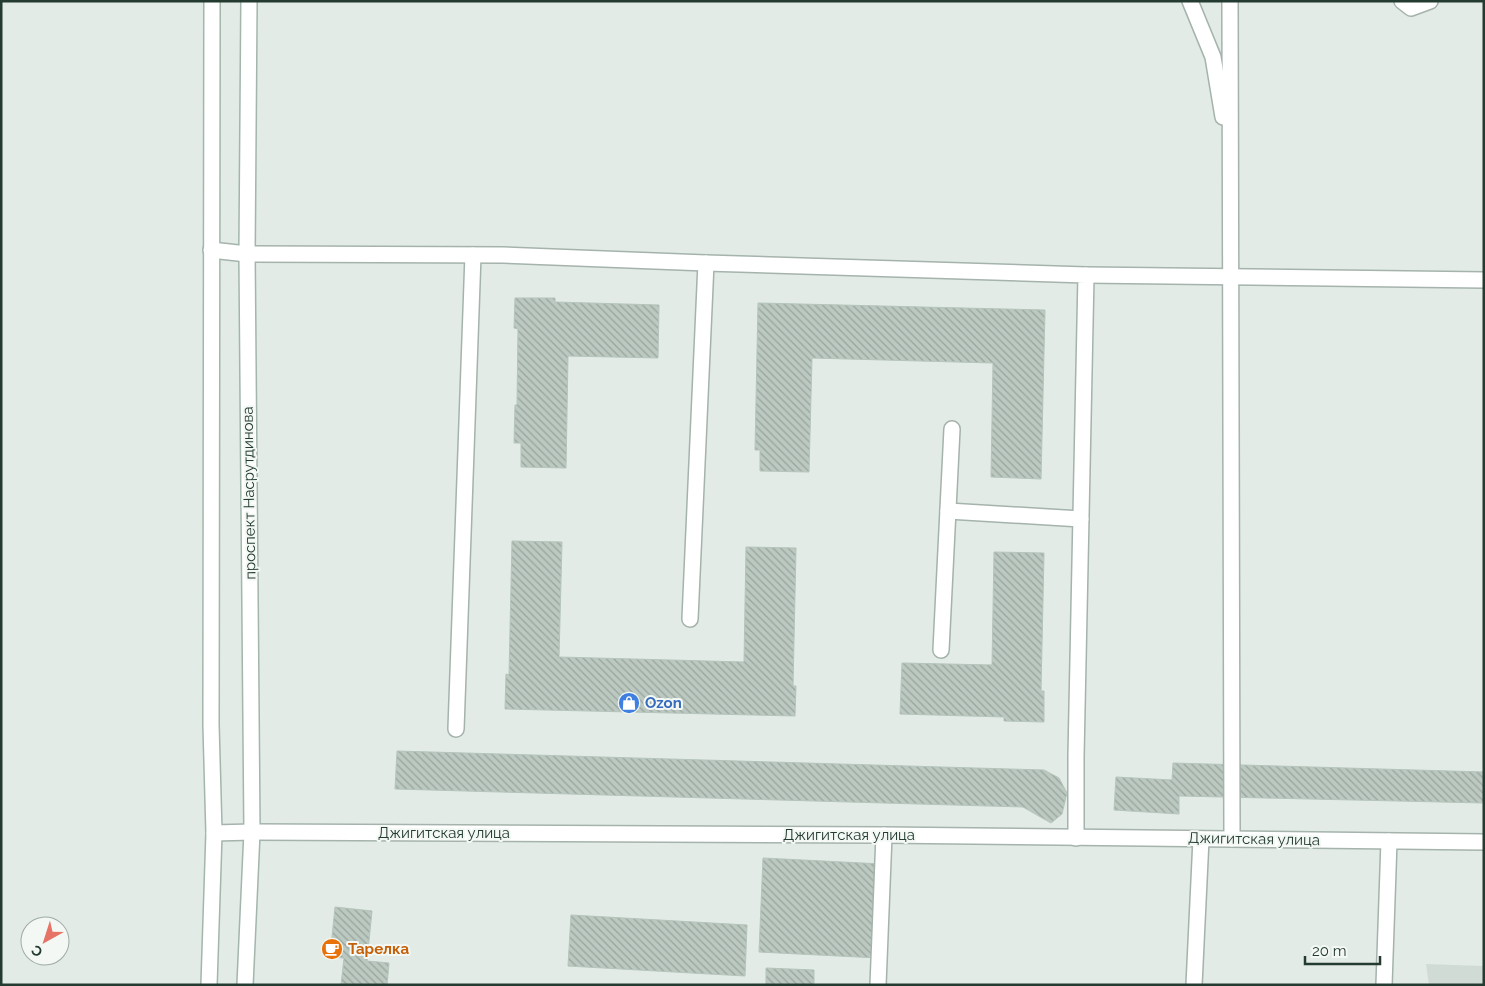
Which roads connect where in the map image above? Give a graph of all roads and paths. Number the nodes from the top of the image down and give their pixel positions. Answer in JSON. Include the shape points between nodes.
{"nodes":[{"id":1,"x":212,"y":1,"type":"edge"},
{"id":2,"x":249,"y":1,"type":"edge"},
{"id":3,"x":1190,"y":1,"type":"edge"},
{"id":4,"x":1230,"y":1,"type":"edge"},
{"id":5,"x":1402,"y":1,"type":"edge"},
{"id":6,"x":1430,"y":1,"type":"edge"},
{"id":7,"x":1231,"y":158,"type":"junction"},
{"id":8,"x":211,"y":250,"type":"junction"},
{"id":9,"x":247,"y":254,"type":"junction"},
{"id":10,"x":473,"y":255,"type":"junction"},
{"id":11,"x":706,"y":263,"type":"junction"},
{"id":12,"x":1086,"y":275,"type":"junction"},
{"id":13,"x":1231,"y":277,"type":"junction"},
{"id":14,"x":1484,"y":280,"type":"edge"},
{"id":15,"x":952,"y":429,"type":"dead end"},
{"id":16,"x":948,"y":511,"type":"junction"},
{"id":17,"x":1081,"y":519,"type":"junction"},
{"id":18,"x":690,"y":619,"type":"dead end"},
{"id":19,"x":941,"y":650,"type":"dead end"},
{"id":20,"x":456,"y":729,"type":"dead end"},
{"id":21,"x":252,"y":832,"type":"junction"},
{"id":22,"x":214,"y":833,"type":"junction"},
{"id":23,"x":884,"y":835,"type":"junction"},
{"id":24,"x":1076,"y":838,"type":"junction"},
{"id":25,"x":1201,"y":839,"type":"junction"},
{"id":26,"x":1232,"y":839,"type":"junction"},
{"id":27,"x":1389,"y":840,"type":"junction"},
{"id":28,"x":1484,"y":842,"type":"edge"},
{"id":29,"x":209,"y":985,"type":"edge"},
{"id":30,"x":245,"y":985,"type":"edge"},
{"id":31,"x":878,"y":985,"type":"edge"},
{"id":32,"x":1194,"y":985,"type":"edge"},
{"id":33,"x":1384,"y":985,"type":"edge"}],
"edges":[{"from":1,"to":8,"type":"main road"},
{"from":2,"to":9,"type":"main road","name":"проспект Насрутдинова"},
{"from":3,"to":7,"type":"main road","via":[[1213,56]]},
{"from":4,"to":7,"type":"main road"},
{"from":5,"to":6,"type":"main road","via":[[1411,8]]},
{"from":7,"to":13,"type":"main road"},
{"from":8,"to":9,"type":"main road"},
{"from":8,"to":22,"type":"main road"},
{"from":9,"to":10,"type":"main road"},
{"from":9,"to":21,"type":"main road","name":"проспект Насрутдинова"},
{"from":10,"to":11,"type":"main road"},
{"from":10,"to":20,"type":"main road"},
{"from":11,"to":12,"type":"main road"},
{"from":11,"to":18,"type":"main road"},
{"from":12,"to":13,"type":"main road"},
{"from":12,"to":17,"type":"main road"},
{"from":13,"to":14,"type":"main road"},
{"from":13,"to":26,"type":"main road"},
{"from":15,"to":16,"type":"main road"},
{"from":16,"to":17,"type":"main road"},
{"from":16,"to":19,"type":"main road"},
{"from":17,"to":24,"type":"main road"},
{"from":21,"to":22,"type":"main road","name":"Джигитская улица"},
{"from":21,"to":23,"type":"main road","name":"Джигитская улица"},
{"from":21,"to":30,"type":"main road","name":"проспект Насрутдинова"},
{"from":22,"to":29,"type":"main road"},
{"from":23,"to":24,"type":"main road","name":"Джигитская улица"},
{"from":23,"to":31,"type":"main road"},
{"from":24,"to":25,"type":"main road","name":"Джигитская улица"},
{"from":25,"to":26,"type":"main road","name":"Джигитская улица"},
{"from":25,"to":32,"type":"main road"},
{"from":26,"to":27,"type":"main road","name":"Джигитская улица"},
{"from":27,"to":28,"type":"main road","name":"Джигитская улица"},
{"from":27,"to":33,"type":"main road"}]}
